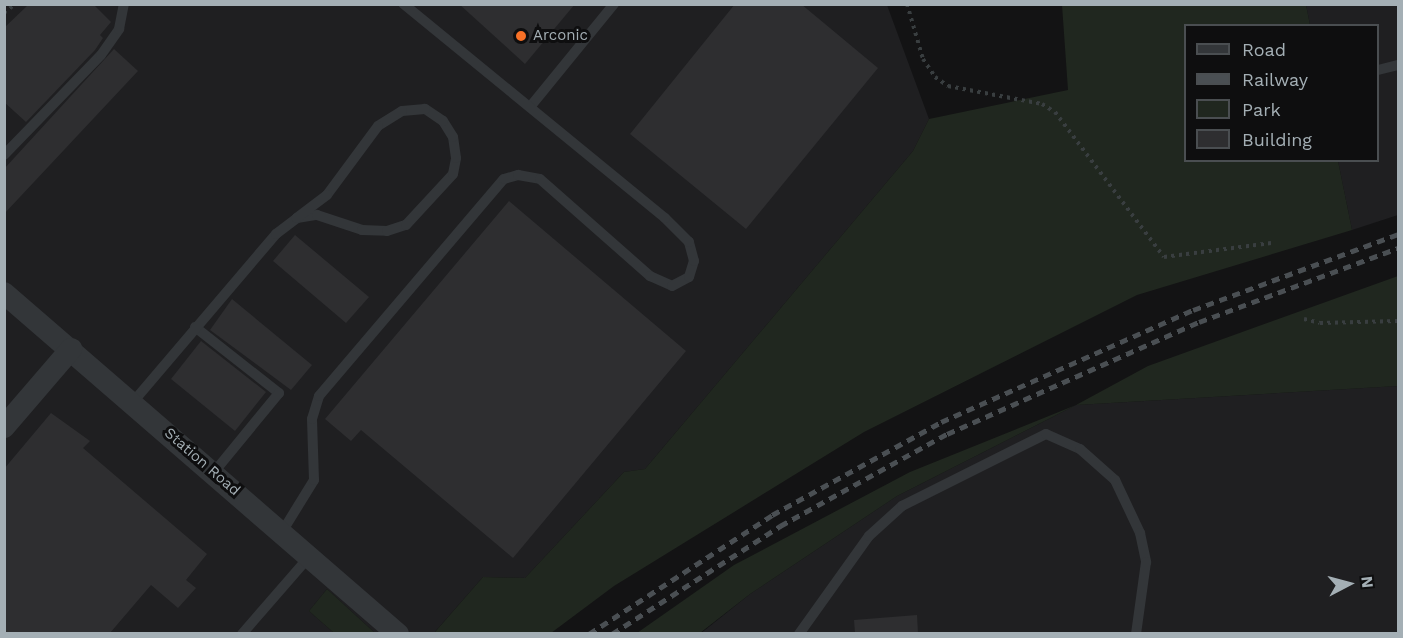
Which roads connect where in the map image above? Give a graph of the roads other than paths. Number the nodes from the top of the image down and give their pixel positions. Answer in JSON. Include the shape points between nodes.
{"nodes":[{"id":1,"x":124,"y":4,"type":"edge"},
{"id":2,"x":404,"y":4,"type":"edge"},
{"id":3,"x":614,"y":4,"type":"edge"},
{"id":4,"x":1398,"y":65,"type":"edge"},
{"id":5,"x":1379,"y":70,"type":"edge"},
{"id":6,"x":530,"y":107,"type":"junction"},
{"id":7,"x":4,"y":155,"type":"edge"},
{"id":8,"x":297,"y":218,"type":"junction"},
{"id":9,"x":4,"y":293,"type":"edge"},
{"id":10,"x":195,"y":327,"type":"junction"},
{"id":11,"x":71,"y":348,"type":"junction"},
{"id":12,"x":133,"y":402,"type":"junction"},
{"id":13,"x":6,"y":423,"type":"edge"},
{"id":14,"x":214,"y":472,"type":"junction"},
{"id":15,"x":282,"y":532,"type":"junction"},
{"id":16,"x":309,"y":557,"type":"junction"},
{"id":17,"x":242,"y":633,"type":"edge"},
{"id":18,"x":398,"y":633,"type":"edge"},
{"id":19,"x":799,"y":633,"type":"edge"},
{"id":20,"x":1136,"y":633,"type":"edge"}],
"edges":[{"from":1,"to":7,"type":"lane","via":[[119,29],[101,55]]},
{"from":2,"to":6,"type":"lane"},
{"from":3,"to":6,"type":"lane"},
{"from":4,"to":5,"type":"lane"},
{"from":6,"to":15,"type":"lane","via":[[689,242],[694,261],[689,276],[672,286],[650,276],[540,179],[518,175],[504,179],[319,396],[312,419],[314,480]]},
{"from":8,"to":8,"type":"lane","via":[[317,215],[362,230],[387,231],[406,225],[453,174],[453,137],[443,121],[425,109],[402,111],[378,126],[327,195]]},
{"from":8,"to":10,"type":"lane","via":[[276,234]]},
{"from":9,"to":11,"type":"street","name":"Station Road"},
{"from":10,"to":12,"type":"lane"},
{"from":10,"to":14,"type":"lane","via":[[279,393]]},
{"from":11,"to":12,"type":"street","name":"Station Road"},
{"from":11,"to":13,"type":"street"},
{"from":12,"to":14,"type":"street","name":"Station Road"},
{"from":14,"to":15,"type":"street","name":"Station Road"},
{"from":15,"to":16,"type":"street","name":"Station Road"},
{"from":16,"to":17,"type":"lane"},
{"from":16,"to":18,"type":"street","name":"Station Road"},
{"from":19,"to":20,"type":"lane","via":[[869,536],[902,506],[1046,434],[1080,449],[1115,480],[1140,534],[1146,562]]}]}
